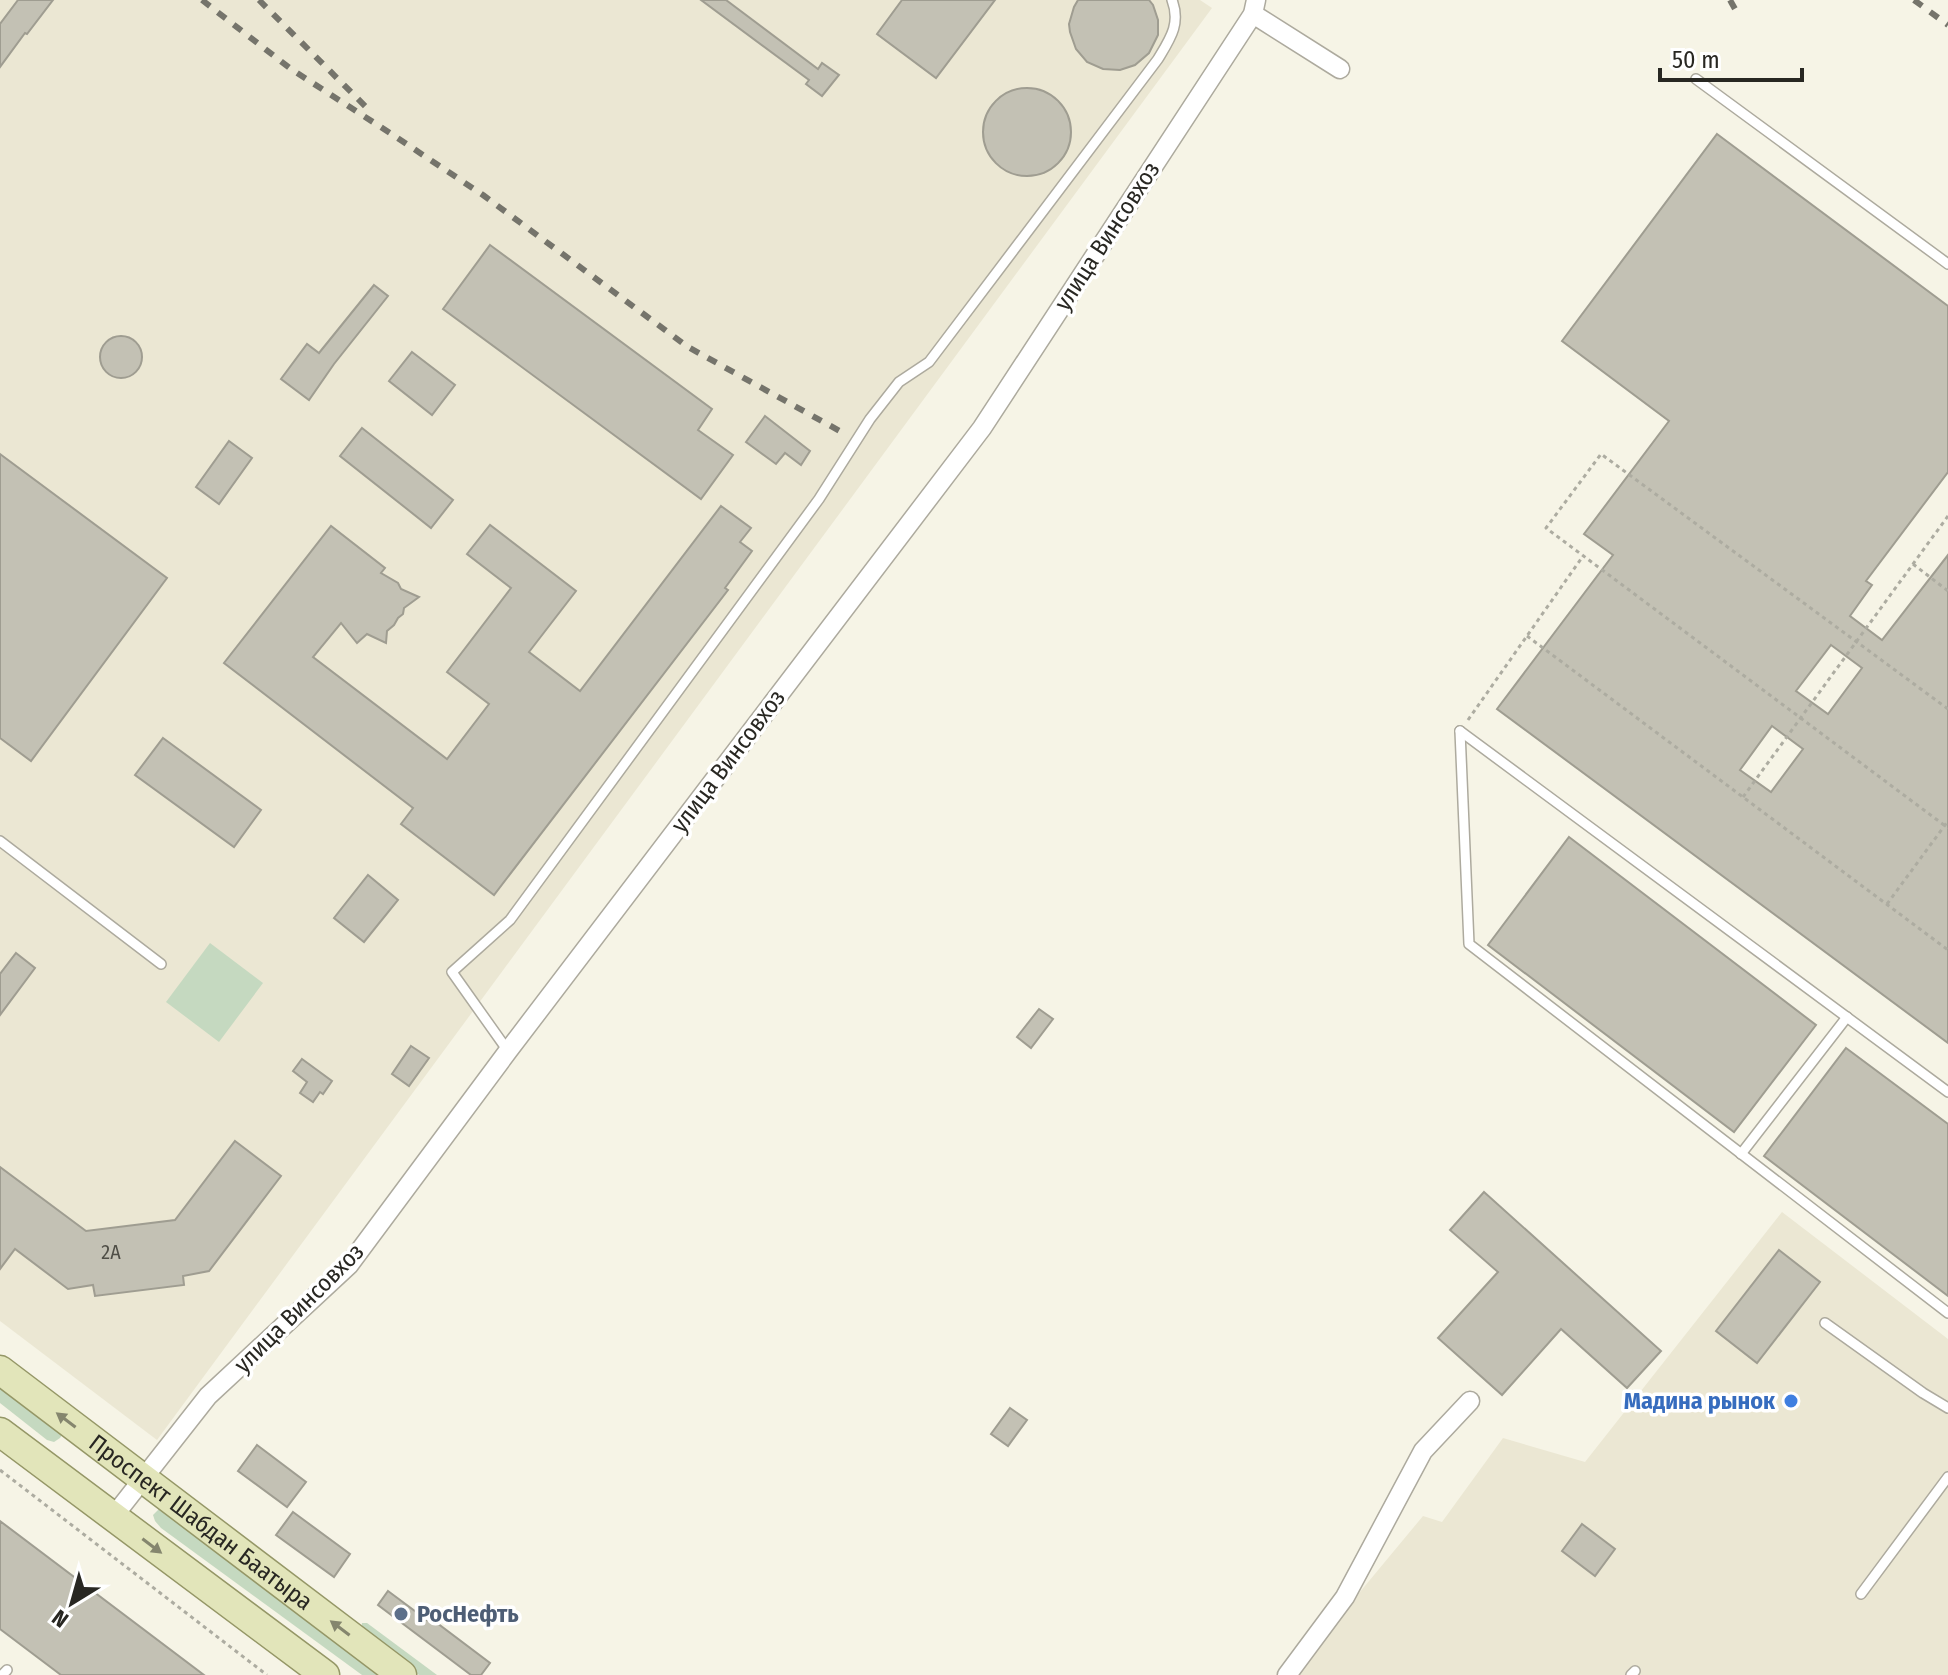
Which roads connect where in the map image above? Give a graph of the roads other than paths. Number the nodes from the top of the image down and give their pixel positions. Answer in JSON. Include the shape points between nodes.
{"nodes":[{"id":1,"x":1172,"y":0,"type":"edge"},
{"id":2,"x":1255,"y":7,"type":"edge"},
{"id":3,"x":1340,"y":69,"type":"dead end"},
{"id":4,"x":1696,"y":79,"type":"dead end"},
{"id":5,"x":1948,"y":264,"type":"edge"},
{"id":6,"x":0,"y":841,"type":"edge"},
{"id":7,"x":161,"y":964,"type":"dead end"},
{"id":8,"x":1847,"y":1017,"type":"junction"},
{"id":9,"x":508,"y":1051,"type":"junction"},
{"id":10,"x":1948,"y":1092,"type":"edge"},
{"id":11,"x":1741,"y":1154,"type":"junction"},
{"id":12,"x":1948,"y":1313,"type":"edge"},
{"id":13,"x":1825,"y":1323,"type":"dead end"},
{"id":14,"x":0,"y":1370,"type":"edge"},
{"id":15,"x":1470,"y":1401,"type":"dead end"},
{"id":16,"x":1948,"y":1408,"type":"edge"},
{"id":17,"x":0,"y":1432,"type":"edge"},
{"id":18,"x":1948,"y":1477,"type":"edge"},
{"id":19,"x":143,"y":1478,"type":"junction"},
{"id":20,"x":113,"y":1517,"type":"junction"},
{"id":21,"x":1861,"y":1594,"type":"dead end"},
{"id":22,"x":325,"y":1675,"type":"edge"},
{"id":23,"x":402,"y":1675,"type":"edge"},
{"id":24,"x":1287,"y":1675,"type":"edge"}],
"edges":[{"from":1,"to":9,"type":"lane","via":[[1172,36],[1158,59],[929,362],[899,382],[870,419],[819,499],[510,920],[452,972]]},
{"from":2,"to":3,"type":"street"},
{"from":2,"to":9,"type":"street","name":"улица Винсовхоз","via":[[982,428]]},
{"from":4,"to":5,"type":"lane"},
{"from":6,"to":7,"type":"lane"},
{"from":8,"to":10,"type":"lane"},
{"from":8,"to":11,"type":"lane"},
{"from":8,"to":11,"type":"lane","via":[[1460,731],[1469,944]]},
{"from":9,"to":19,"type":"street","name":"улица Винсовхоз","via":[[349,1265],[208,1396]]},
{"from":11,"to":12,"type":"lane"},
{"from":13,"to":16,"type":"lane"},
{"from":19,"to":14,"type":"main road","name":"Проспект Шабдан Баатыра","one_way":true},
{"from":15,"to":24,"type":"street","via":[[1423,1451],[1345,1597]]},
{"from":17,"to":20,"type":"main road","name":"Проспект Шабдан Баатыра"},
{"from":18,"to":21,"type":"lane"},
{"from":19,"to":20,"type":"street","name":"улица Винсовхоз"},
{"from":23,"to":19,"type":"main road","name":"Проспект Шабдан Баатыра","one_way":true},
{"from":20,"to":22,"type":"main road","name":"Проспект Шабдан Баатыра","one_way":true}]}
